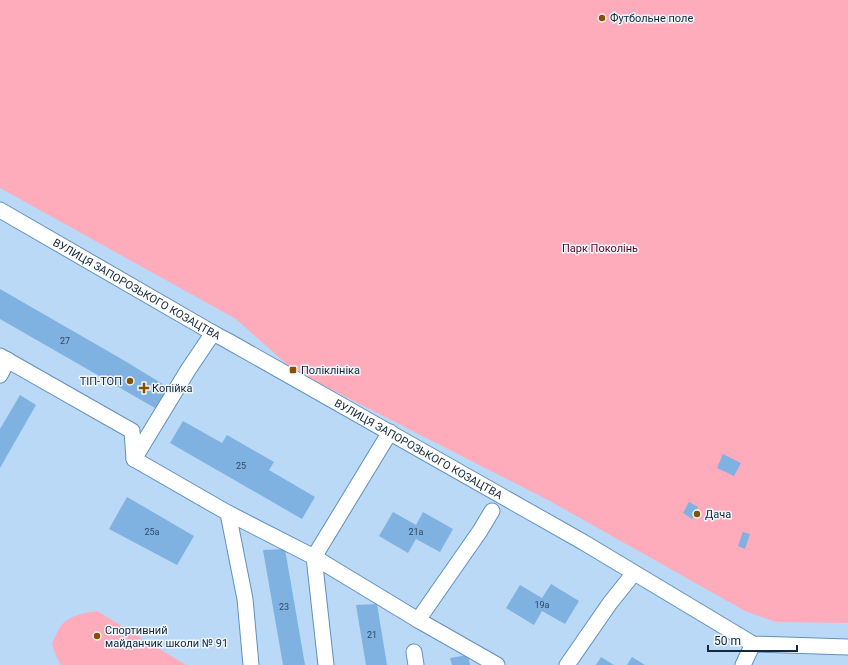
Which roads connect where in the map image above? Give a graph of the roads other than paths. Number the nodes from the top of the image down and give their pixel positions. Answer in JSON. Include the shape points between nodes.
{"nodes":[{"id":1,"x":0,"y":210,"type":"edge"},
{"id":2,"x":213,"y":333,"type":"junction"},
{"id":3,"x":4,"y":358,"type":"edge"},
{"id":4,"x":0,"y":375,"type":"edge"},
{"id":5,"x":390,"y":432,"type":"junction"},
{"id":6,"x":134,"y":459,"type":"junction"},
{"id":7,"x":492,"y":511,"type":"dead end"},
{"id":8,"x":228,"y":513,"type":"junction"},
{"id":9,"x":314,"y":557,"type":"junction"},
{"id":10,"x":634,"y":573,"type":"junction"},
{"id":11,"x":418,"y":620,"type":"junction"},
{"id":12,"x":753,"y":644,"type":"junction"},
{"id":13,"x":848,"y":647,"type":"edge"},
{"id":14,"x":251,"y":665,"type":"edge"},
{"id":15,"x":326,"y":665,"type":"edge"},
{"id":16,"x":497,"y":665,"type":"edge"},
{"id":17,"x":567,"y":665,"type":"edge"},
{"id":18,"x":743,"y":665,"type":"edge"}],
"edges":[{"from":1,"to":2,"type":"street","name":"ВУЛИЦЯ ЗАПОРОЗЬКОГО КОЗАЦТВА"},
{"from":2,"to":5,"type":"street","name":"ВУЛИЦЯ ЗАПОРОЗЬКОГО КОЗАЦТВА"},
{"from":2,"to":6,"type":"street"},
{"from":3,"to":4,"type":"street"},
{"from":3,"to":6,"type":"street","via":[[132,431]]},
{"from":5,"to":9,"type":"street"},
{"from":5,"to":10,"type":"street","name":"ВУЛИЦЯ ЗАПОРОЗЬКОГО КОЗАЦТВА"},
{"from":6,"to":8,"type":"street"},
{"from":7,"to":11,"type":"street"},
{"from":8,"to":9,"type":"street"},
{"from":8,"to":14,"type":"street","via":[[245,599]]},
{"from":9,"to":11,"type":"street"},
{"from":9,"to":15,"type":"street"},
{"from":10,"to":12,"type":"street","name":"ВУЛИЦЯ ЗАПОРОЗЬКОГО КОЗАЦТВА"},
{"from":10,"to":17,"type":"street"},
{"from":11,"to":16,"type":"street"},
{"from":12,"to":13,"type":"street","name":"ВУЛИЦЯ ЗАПОРОЗЬКОГО КОЗАЦТВА"},
{"from":12,"to":18,"type":"street"}]}
